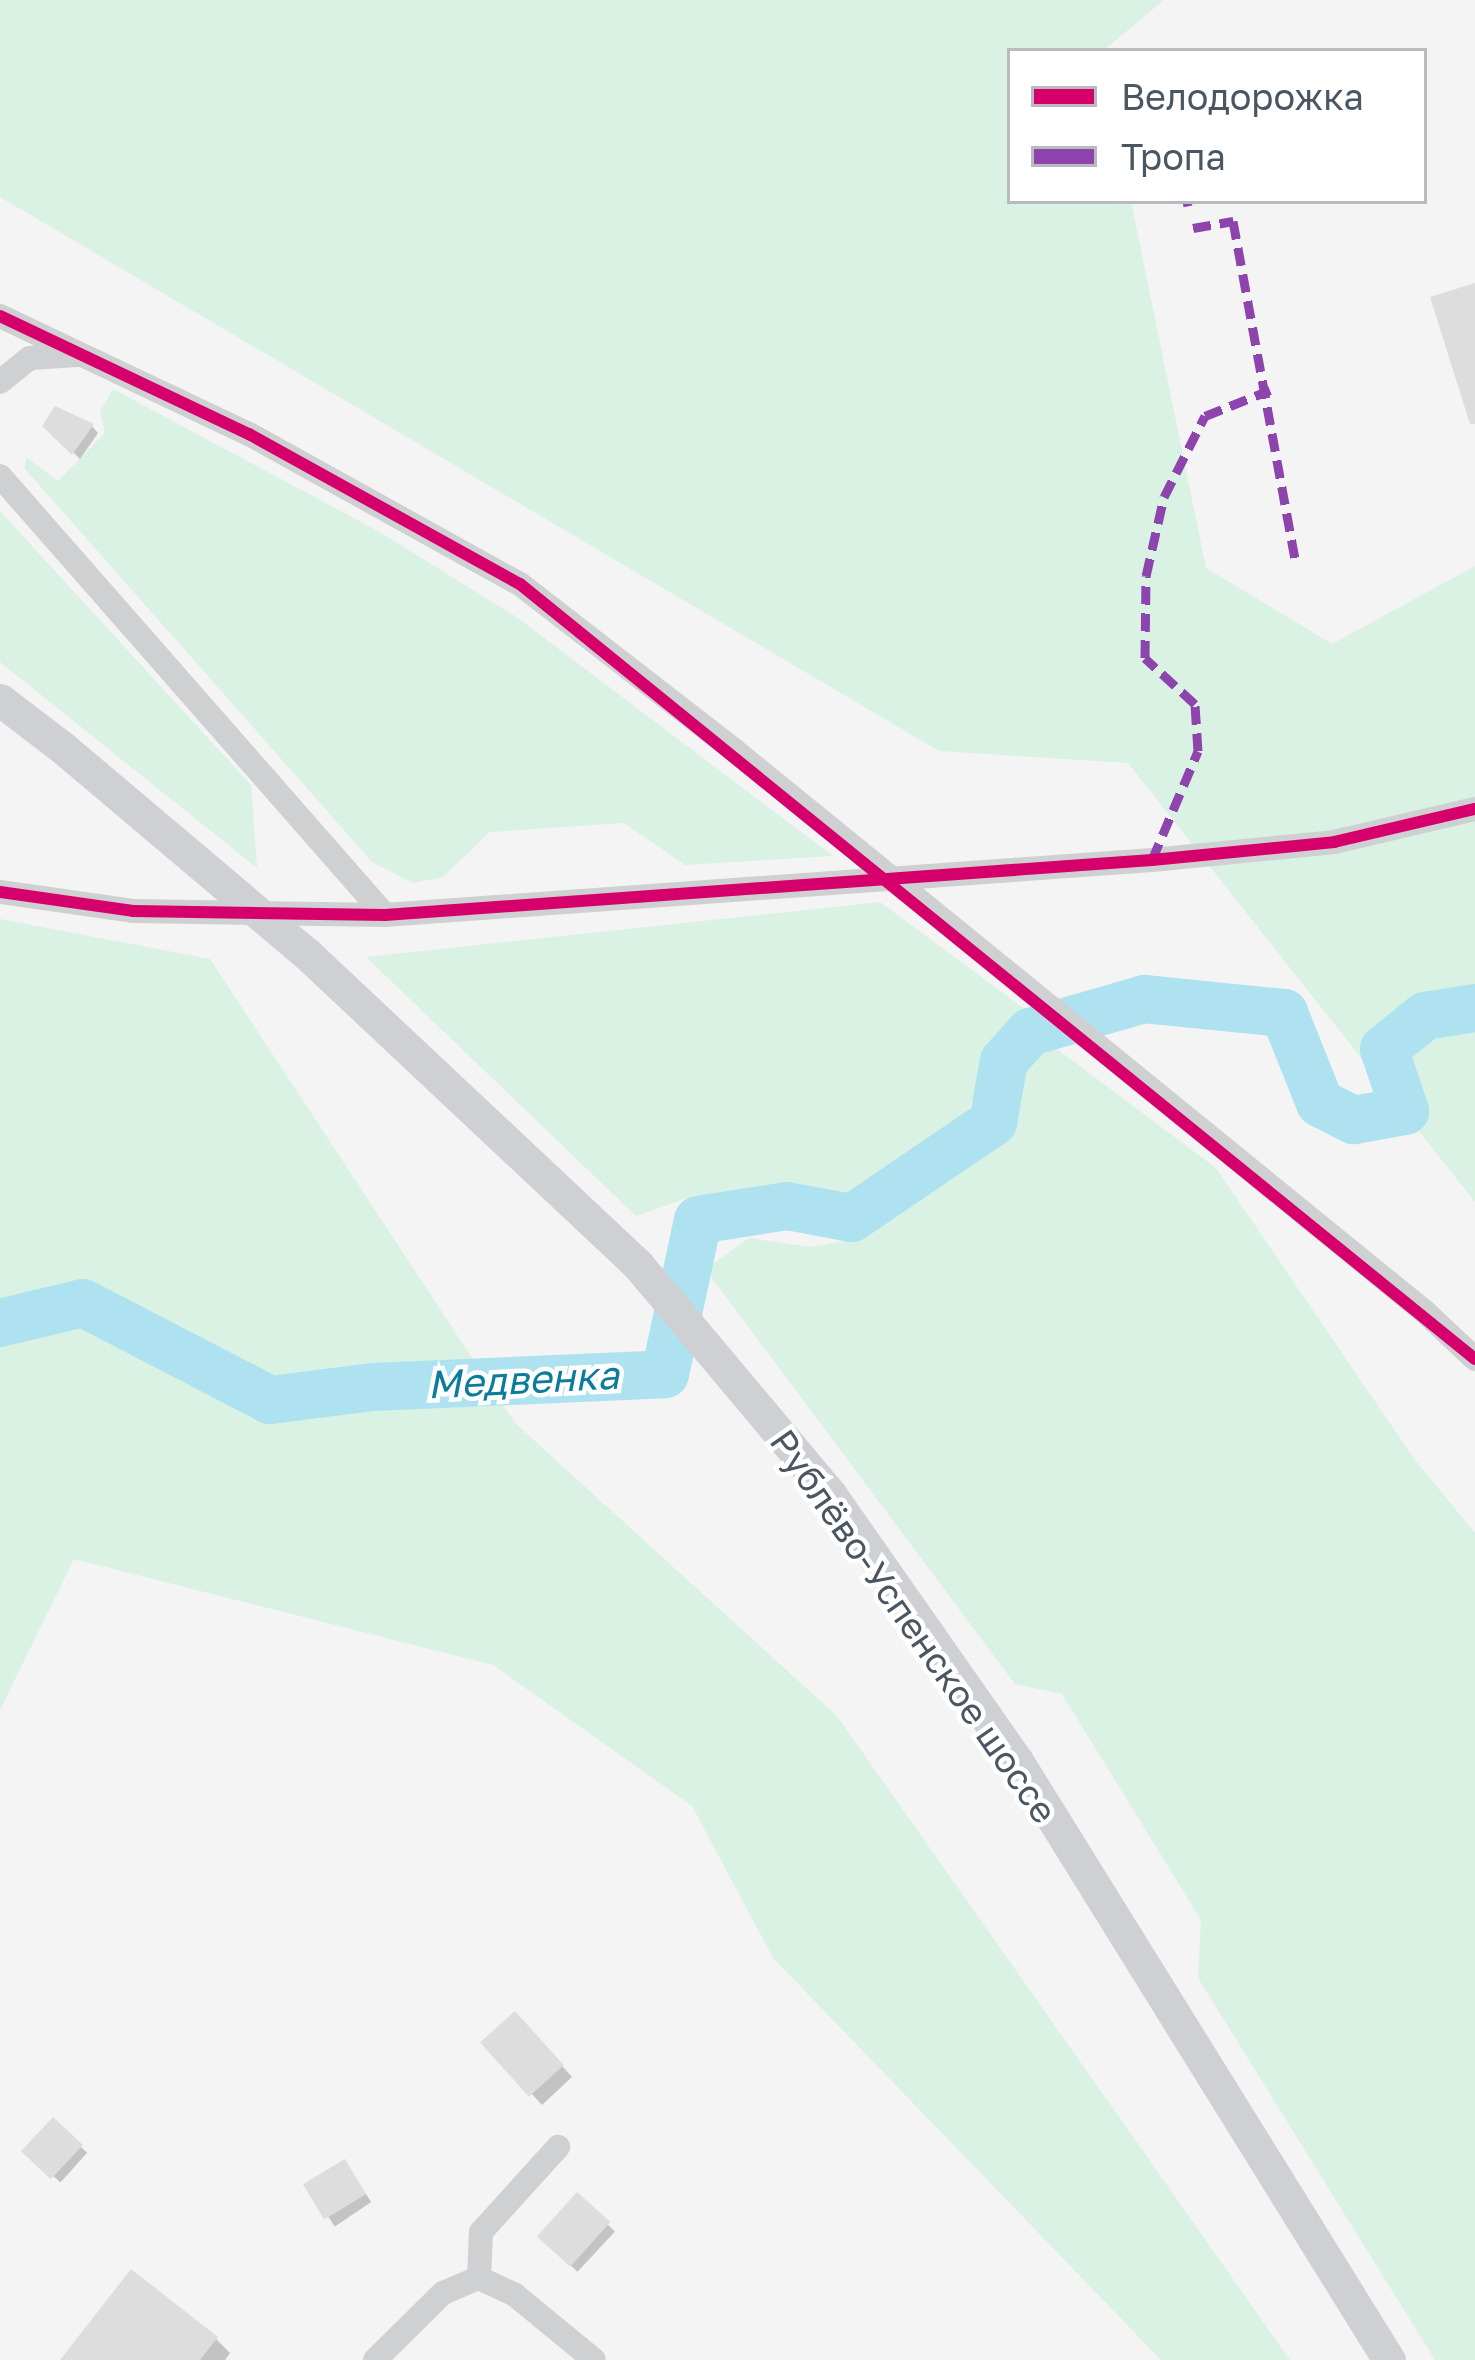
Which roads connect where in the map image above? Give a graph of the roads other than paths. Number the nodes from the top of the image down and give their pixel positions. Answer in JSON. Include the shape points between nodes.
{"nodes":[{"id":1,"x":0,"y":316,"type":"edge"},
{"id":2,"x":91,"y":356,"type":"junction"},
{"id":3,"x":0,"y":382,"type":"edge"},
{"id":4,"x":3,"y":478,"type":"edge"},
{"id":5,"x":0,"y":700,"type":"edge"},
{"id":6,"x":1475,"y":809,"type":"edge"},
{"id":7,"x":0,"y":892,"type":"edge"},
{"id":8,"x":385,"y":916,"type":"junction"},
{"id":9,"x":1475,"y":1359,"type":"edge"},
{"id":10,"x":558,"y":2146,"type":"dead end"},
{"id":11,"x":479,"y":2278,"type":"junction"},
{"id":12,"x":375,"y":2360,"type":"edge"},
{"id":13,"x":594,"y":2360,"type":"edge"},
{"id":14,"x":1389,"y":2360,"type":"edge"}],
"edges":[{"from":1,"to":2,"type":"street"},
{"from":2,"to":3,"type":"street","via":[[30,358]]},
{"from":2,"to":9,"type":"street","bridge":true,"via":[[520,584]]},
{"from":4,"to":8,"type":"street"},
{"from":5,"to":14,"type":"main road","name":"Рублёво-Успенское шоссе","bridge":true,"via":[[306,953],[638,1265],[830,1494],[1017,1761]]},
{"from":6,"to":8,"type":"street","via":[[1334,842],[1152,860]]},
{"from":7,"to":8,"type":"street","via":[[133,910]]},
{"from":10,"to":11,"type":"street","via":[[481,2231]]},
{"from":11,"to":12,"type":"street","via":[[443,2293]]},
{"from":11,"to":13,"type":"street","via":[[515,2295]]}]}
